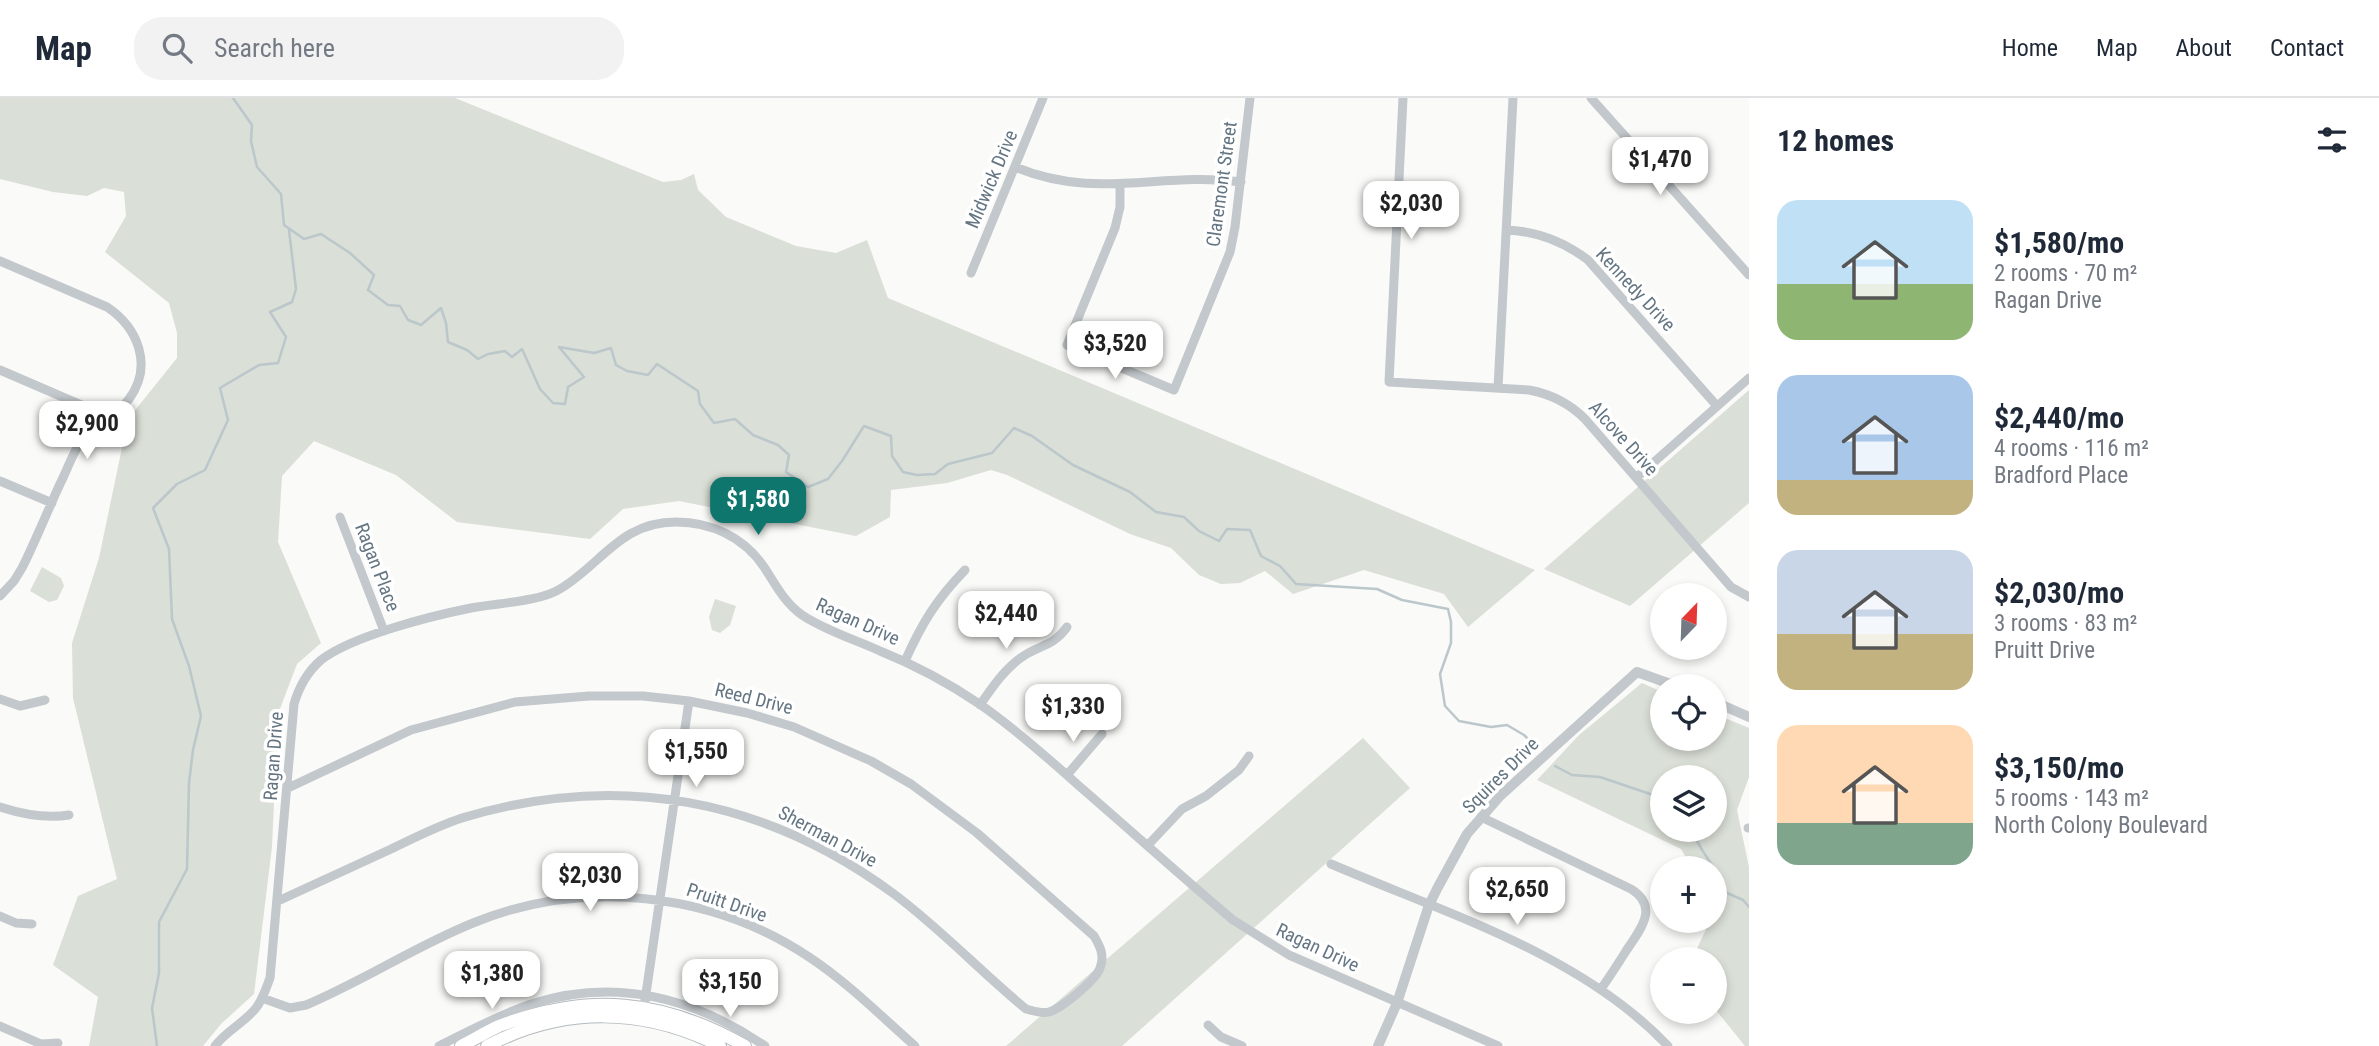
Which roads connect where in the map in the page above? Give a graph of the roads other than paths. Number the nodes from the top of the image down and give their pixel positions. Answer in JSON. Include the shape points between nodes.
{"nodes":[{"id":1,"x":1043,"y":98,"type":"edge"},
{"id":2,"x":1250,"y":98,"type":"edge"},
{"id":3,"x":1403,"y":98,"type":"edge"},
{"id":4,"x":1513,"y":98,"type":"edge"},
{"id":5,"x":1591,"y":98,"type":"edge"},
{"id":6,"x":1015,"y":167,"type":"junction"},
{"id":7,"x":1241,"y":181,"type":"junction"},
{"id":8,"x":1120,"y":184,"type":"junction"},
{"id":9,"x":1506,"y":230,"type":"junction"},
{"id":10,"x":0,"y":261,"type":"edge"},
{"id":11,"x":971,"y":273,"type":"dead end"},
{"id":12,"x":1749,"y":275,"type":"edge"},
{"id":13,"x":0,"y":370,"type":"edge"},
{"id":14,"x":1749,"y":378,"type":"edge"},
{"id":15,"x":1498,"y":388,"type":"junction"},
{"id":16,"x":1717,"y":406,"type":"junction"},
{"id":17,"x":109,"y":417,"type":"junction"},
{"id":18,"x":1636,"y":478,"type":"junction"},
{"id":19,"x":0,"y":481,"type":"edge"},
{"id":20,"x":52,"y":503,"type":"junction"},
{"id":21,"x":340,"y":517,"type":"dead end"},
{"id":22,"x":965,"y":570,"type":"dead end"},
{"id":23,"x":1,"y":593,"type":"edge"},
{"id":24,"x":1749,"y":597,"type":"edge"},
{"id":25,"x":1067,"y":627,"type":"dead end"},
{"id":26,"x":384,"y":631,"type":"junction"},
{"id":27,"x":905,"y":661,"type":"junction"},
{"id":28,"x":1650,"y":677,"type":"edge"},
{"id":29,"x":0,"y":698,"type":"edge"},
{"id":30,"x":45,"y":700,"type":"dead end"},
{"id":31,"x":689,"y":701,"type":"junction"},
{"id":32,"x":980,"y":705,"type":"junction"},
{"id":33,"x":1727,"y":707,"type":"edge"},
{"id":34,"x":1749,"y":716,"type":"edge"},
{"id":35,"x":1102,"y":734,"type":"dead end"},
{"id":36,"x":1249,"y":756,"type":"dead end"},
{"id":37,"x":1067,"y":775,"type":"junction"},
{"id":38,"x":288,"y":788,"type":"junction"},
{"id":39,"x":675,"y":801,"type":"junction"},
{"id":40,"x":0,"y":807,"type":"edge"},
{"id":41,"x":69,"y":815,"type":"dead end"},
{"id":42,"x":1481,"y":817,"type":"junction"},
{"id":43,"x":1148,"y":845,"type":"junction"},
{"id":44,"x":1331,"y":864,"type":"dead end"},
{"id":45,"x":660,"y":899,"type":"junction"},
{"id":46,"x":278,"y":901,"type":"junction"},
{"id":47,"x":1429,"y":905,"type":"junction"},
{"id":48,"x":0,"y":916,"type":"edge"},
{"id":49,"x":32,"y":924,"type":"dead end"},
{"id":50,"x":1601,"y":989,"type":"junction"},
{"id":51,"x":1079,"y":990,"type":"joint"},
{"id":52,"x":262,"y":998,"type":"junction"},
{"id":53,"x":1397,"y":1003,"type":"junction"},
{"id":54,"x":643,"y":1007,"type":"junction"},
{"id":55,"x":1208,"y":1025,"type":"dead end"},
{"id":56,"x":0,"y":1026,"type":"edge"},
{"id":57,"x":58,"y":1043,"type":"dead end"},
{"id":58,"x":215,"y":1046,"type":"edge"},
{"id":59,"x":439,"y":1046,"type":"edge"},
{"id":60,"x":461,"y":1046,"type":"edge"},
{"id":61,"x":487,"y":1046,"type":"edge"},
{"id":62,"x":720,"y":1046,"type":"edge"},
{"id":63,"x":745,"y":1046,"type":"edge"},
{"id":64,"x":765,"y":1046,"type":"edge"},
{"id":65,"x":915,"y":1046,"type":"edge"},
{"id":66,"x":1242,"y":1046,"type":"edge"},
{"id":67,"x":1378,"y":1046,"type":"edge"},
{"id":68,"x":1498,"y":1046,"type":"edge"},
{"id":69,"x":1668,"y":1046,"type":"edge"}],
"edges":[{"from":1,"to":6,"type":"street","name":"Midwick Drive"},
{"from":2,"to":7,"type":"street","name":"Claremont Street"},
{"from":3,"to":15,"type":"street","name":"Alcove Drive","via":[[1389,382]]},
{"from":4,"to":9,"type":"street"},
{"from":5,"to":12,"type":"street"},
{"from":6,"to":8,"type":"street","via":[[1069,183]]},
{"from":6,"to":11,"type":"street","name":"Midwick Drive"},
{"from":7,"to":8,"type":"street"},
{"from":7,"to":8,"type":"street","name":"Claremont Street","via":[[1228,259],[1174,390],[1067,345],[1115,228]]},
{"from":9,"to":15,"type":"street"},
{"from":9,"to":16,"type":"street","name":"Kennedy Drive","via":[[1548,238],[1588,260]]},
{"from":10,"to":17,"type":"street","via":[[107,307],[131,329],[140,351],[139,375],[129,399]]},
{"from":13,"to":17,"type":"street"},
{"from":14,"to":16,"type":"street"},
{"from":15,"to":18,"type":"street","name":"Alcove Drive","via":[[1532,390],[1565,402]]},
{"from":16,"to":18,"type":"street"},
{"from":17,"to":20,"type":"street","via":[[79,445]]},
{"from":18,"to":24,"type":"street","name":"Alcove Drive","via":[[1731,587]]},
{"from":19,"to":20,"type":"street"},
{"from":20,"to":23,"type":"street","via":[[22,568]]},
{"from":21,"to":26,"type":"street","name":"Ragan Place"},
{"from":22,"to":27,"type":"street","via":[[941,594]]},
{"from":25,"to":32,"type":"street","via":[[1057,640],[1011,665]]},
{"from":26,"to":27,"type":"street","name":"Ragan Drive","via":[[451,612],[553,593],[622,537],[678,522],[707,526],[734,537],[750,550],[783,599],[799,613],[816,625]]},
{"from":26,"to":38,"type":"street","name":"Ragan Drive","via":[[334,651],[303,681],[295,704]]},
{"from":27,"to":32,"type":"street","name":"Ragan Drive"},
{"from":28,"to":42,"type":"street","name":"Squires Drive","via":[[1637,672]]},
{"from":29,"to":30,"type":"street","via":[[20,706]]},
{"from":31,"to":38,"type":"street","name":"Reed Drive","via":[[589,696],[515,702],[411,730]]},
{"from":31,"to":39,"type":"street"},
{"from":31,"to":51,"type":"street","name":"Reed Drive","via":[[747,713],[836,743],[911,783],[946,808],[1094,936],[1101,948],[1100,969]]},
{"from":32,"to":37,"type":"street","name":"Ragan Drive"},
{"from":33,"to":34,"type":"street"},
{"from":35,"to":37,"type":"street"},
{"from":36,"to":43,"type":"street","via":[[1240,770],[1182,809]]},
{"from":37,"to":43,"type":"street","name":"Ragan Drive"},
{"from":38,"to":46,"type":"street","name":"Ragan Drive"},
{"from":39,"to":45,"type":"street"},
{"from":39,"to":46,"type":"street","name":"Sherman Drive","via":[[581,796],[500,808],[424,833]]},
{"from":39,"to":51,"type":"street","name":"Sherman Drive","via":[[757,818],[846,861],[896,895],[1026,1009],[1049,1012]]},
{"from":40,"to":41,"type":"street","via":[[20,813]]},
{"from":42,"to":47,"type":"street","name":"Squires Drive","via":[[1451,860]]},
{"from":42,"to":50,"type":"street","via":[[1642,898],[1644,924]]},
{"from":43,"to":53,"type":"street","name":"Ragan Drive","via":[[1262,940]]},
{"from":44,"to":47,"type":"street"},
{"from":45,"to":52,"type":"street","name":"Pruitt Drive","via":[[547,901],[474,923],[306,1005],[290,1008]]},
{"from":45,"to":54,"type":"street"},
{"from":45,"to":65,"type":"street","name":"Pruitt Drive","via":[[708,910],[783,941],[845,984]]},
{"from":46,"to":52,"type":"street","name":"Ragan Drive","via":[[273,960]]},
{"from":47,"to":50,"type":"street","via":[[1546,956]]},
{"from":47,"to":53,"type":"street","name":"Squires Drive"},
{"from":48,"to":49,"type":"street"},
{"from":50,"to":69,"type":"street"},
{"from":52,"to":58,"type":"street","name":"Ragan Drive"},
{"from":53,"to":67,"type":"street","name":"Squires Drive"},
{"from":53,"to":68,"type":"street","name":"Ragan Drive"},
{"from":54,"to":59,"type":"street","via":[[613,993],[572,995],[502,1015]]},
{"from":54,"to":60,"type":"main road","via":[[612,1004],[533,1014]]},
{"from":54,"to":61,"type":"main road","via":[[618,1016],[566,1018],[536,1025]]},
{"from":54,"to":62,"type":"main road"},
{"from":54,"to":63,"type":"main road","via":[[712,1028]]},
{"from":54,"to":64,"type":"street","via":[[695,1007]]},
{"from":55,"to":66,"type":"street"},
{"from":56,"to":57,"type":"street","via":[[41,1044]]}]}
